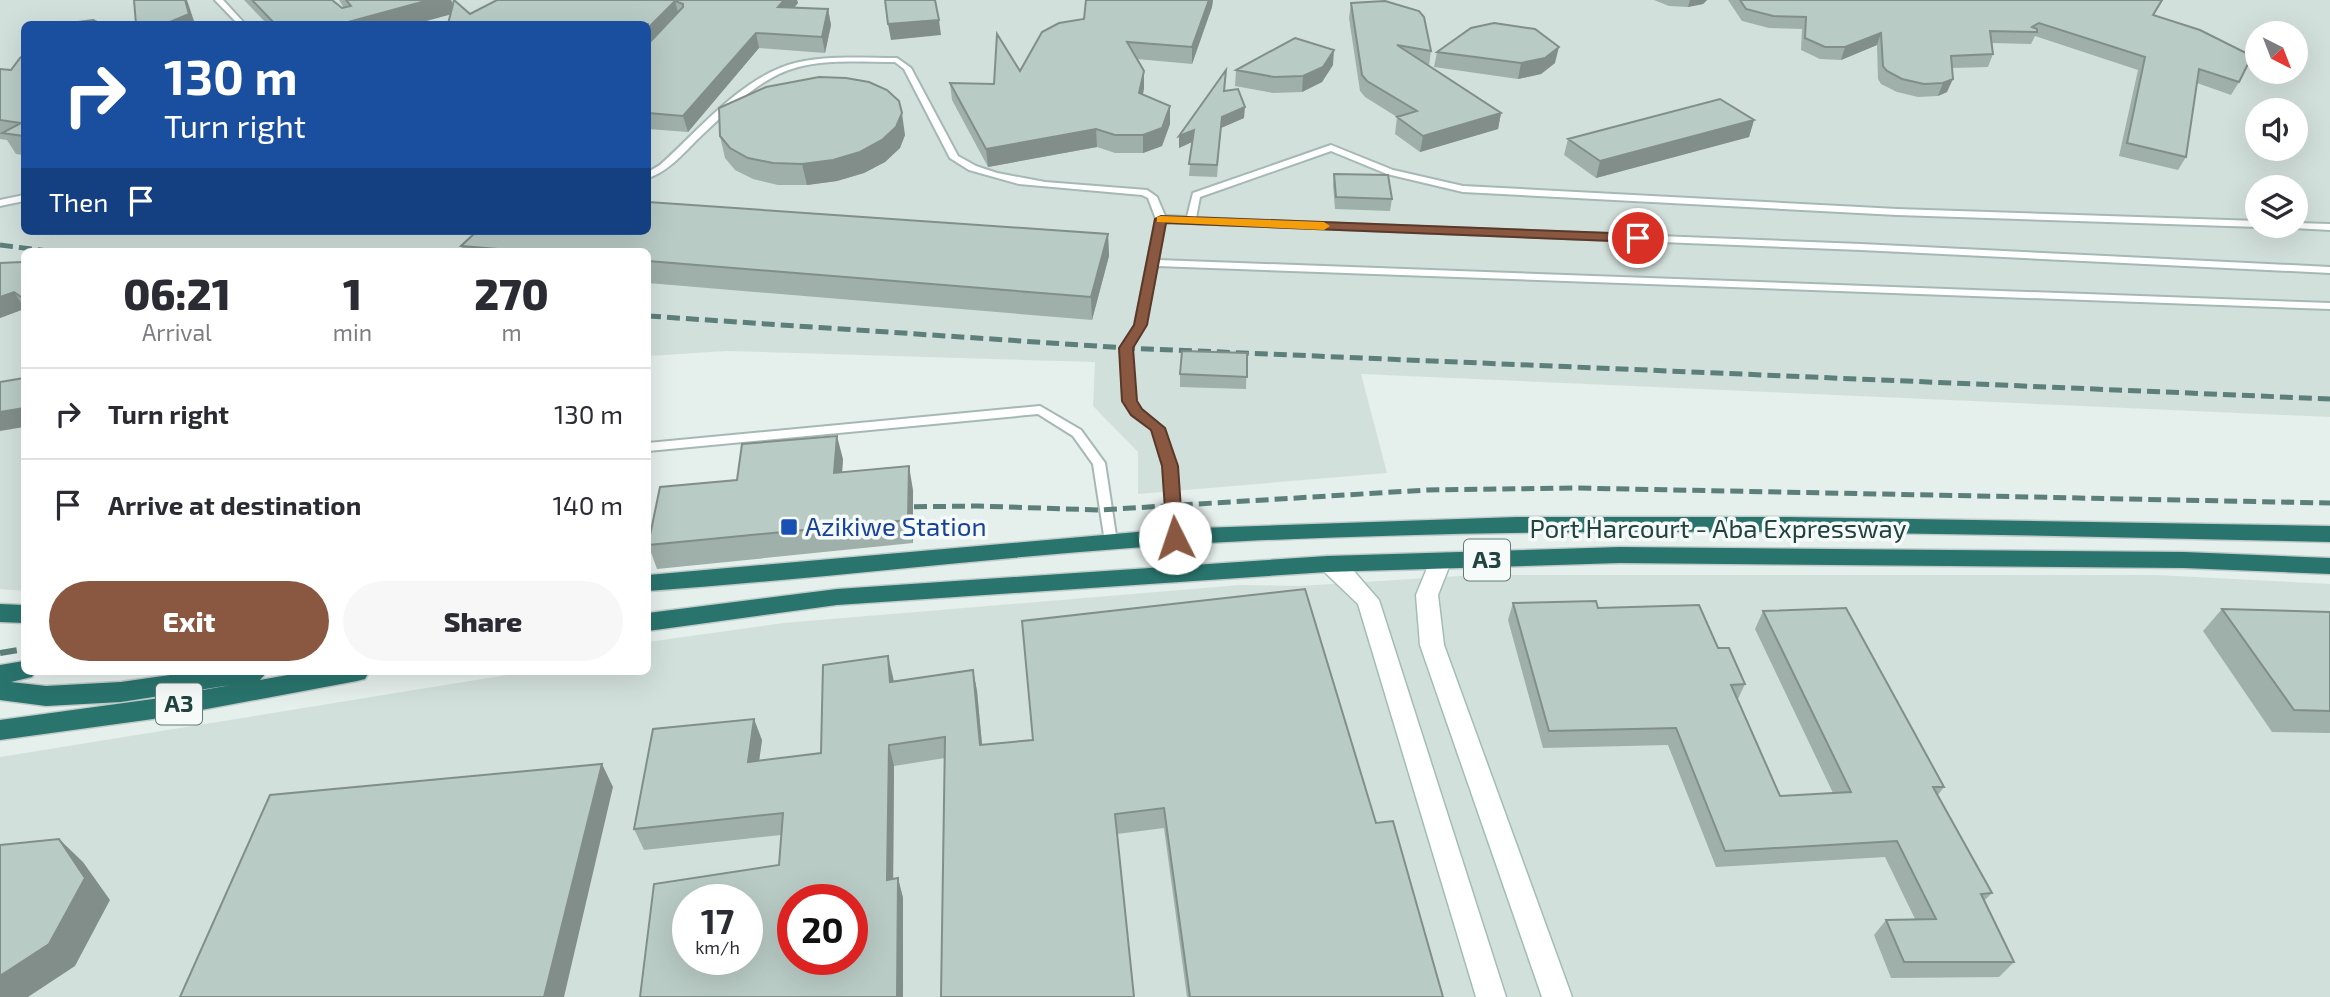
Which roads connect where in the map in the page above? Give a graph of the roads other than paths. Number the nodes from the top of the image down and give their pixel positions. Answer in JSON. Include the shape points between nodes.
{"nodes":[{"id":1,"x":219,"y":0,"type":"edge"},
{"id":2,"x":239,"y":21,"type":"edge"},
{"id":3,"x":651,"y":173,"type":"edge"},
{"id":4,"x":21,"y":199,"type":"edge"},
{"id":5,"x":0,"y":203,"type":"edge"},
{"id":6,"x":1161,"y":219,"type":"junction"},
{"id":7,"x":1191,"y":221,"type":"junction"},
{"id":8,"x":2245,"y":224,"type":"edge"},
{"id":9,"x":2308,"y":226,"type":"edge"},
{"id":10,"x":2330,"y":227,"type":"edge"},
{"id":11,"x":1153,"y":263,"type":"junction"},
{"id":12,"x":2330,"y":270,"type":"edge"},
{"id":13,"x":2330,"y":306,"type":"edge"},
{"id":14,"x":651,"y":447,"type":"edge"},
{"id":15,"x":2330,"y":534,"type":"edge"},
{"id":16,"x":1175,"y":538,"type":"junction"},
{"id":17,"x":1111,"y":542,"type":"junction"},
{"id":18,"x":1440,"y":562,"type":"junction"},
{"id":19,"x":1327,"y":564,"type":"junction"},
{"id":20,"x":2330,"y":565,"type":"edge"},
{"id":21,"x":651,"y":583,"type":"edge"},
{"id":22,"x":0,"y":612,"type":"edge"},
{"id":23,"x":21,"y":614,"type":"edge"},
{"id":24,"x":651,"y":622,"type":"edge"},
{"id":25,"x":21,"y":670,"type":"edge"},
{"id":26,"x":0,"y":674,"type":"edge"},
{"id":27,"x":235,"y":675,"type":"edge"},
{"id":28,"x":340,"y":675,"type":"edge"},
{"id":29,"x":0,"y":690,"type":"edge"},
{"id":30,"x":0,"y":730,"type":"edge"},
{"id":31,"x":1491,"y":997,"type":"edge"},
{"id":32,"x":1557,"y":997,"type":"edge"}],
"edges":[{"from":1,"to":2,"type":"lane"},
{"from":3,"to":6,"type":"lane","via":[[761,80],[785,68],[897,60],[906,68],[954,158],[967,167],[1022,181],[1144,192],[1152,197]]},
{"from":4,"to":5,"type":"lane"},
{"from":6,"to":7,"type":"lane"},
{"from":6,"to":11,"type":"lane"},
{"from":7,"to":8,"type":"lane","via":[[1196,195],[1331,149],[1390,172],[1463,189],[1897,212]]},
{"from":7,"to":12,"type":"lane"},
{"from":9,"to":10,"type":"lane"},
{"from":11,"to":13,"type":"lane"},
{"from":11,"to":16,"type":"lane","via":[[1140,325],[1126,348],[1129,401],[1158,428],[1170,466]]},
{"from":14,"to":17,"type":"lane","via":[[1040,410],[1077,433],[1099,463]]},
{"from":15,"to":16,"type":"highway","name":"Port Harcourt - Aba Expressway","number":"A3","via":[[1684,523]]},
{"from":16,"to":17,"type":"highway","name":"Port Harcourt - Aba Expressway","number":"A3"},
{"from":17,"to":21,"type":"highway","name":"Port Harcourt - Aba Expressway","number":"A3"},
{"from":18,"to":19,"type":"highway","name":"Port Harcourt - Aba Expressway","number":"A3"},
{"from":18,"to":20,"type":"highway","name":"Port Harcourt - Aba Expressway","number":"A3","via":[[1620,555]]},
{"from":18,"to":32,"type":"street","via":[[1427,595],[1432,645]]},
{"from":19,"to":24,"type":"highway","name":"Port Harcourt - Aba Expressway","number":"A3","via":[[837,597]]},
{"from":19,"to":31,"type":"street","via":[[1368,600]]},
{"from":22,"to":23,"type":"highway"},
{"from":25,"to":26,"type":"highway"},
{"from":27,"to":29,"type":"highway","via":[[121,692],[46,696]]},
{"from":28,"to":30,"type":"highway","number":"A3","via":[[153,709]]}]}
